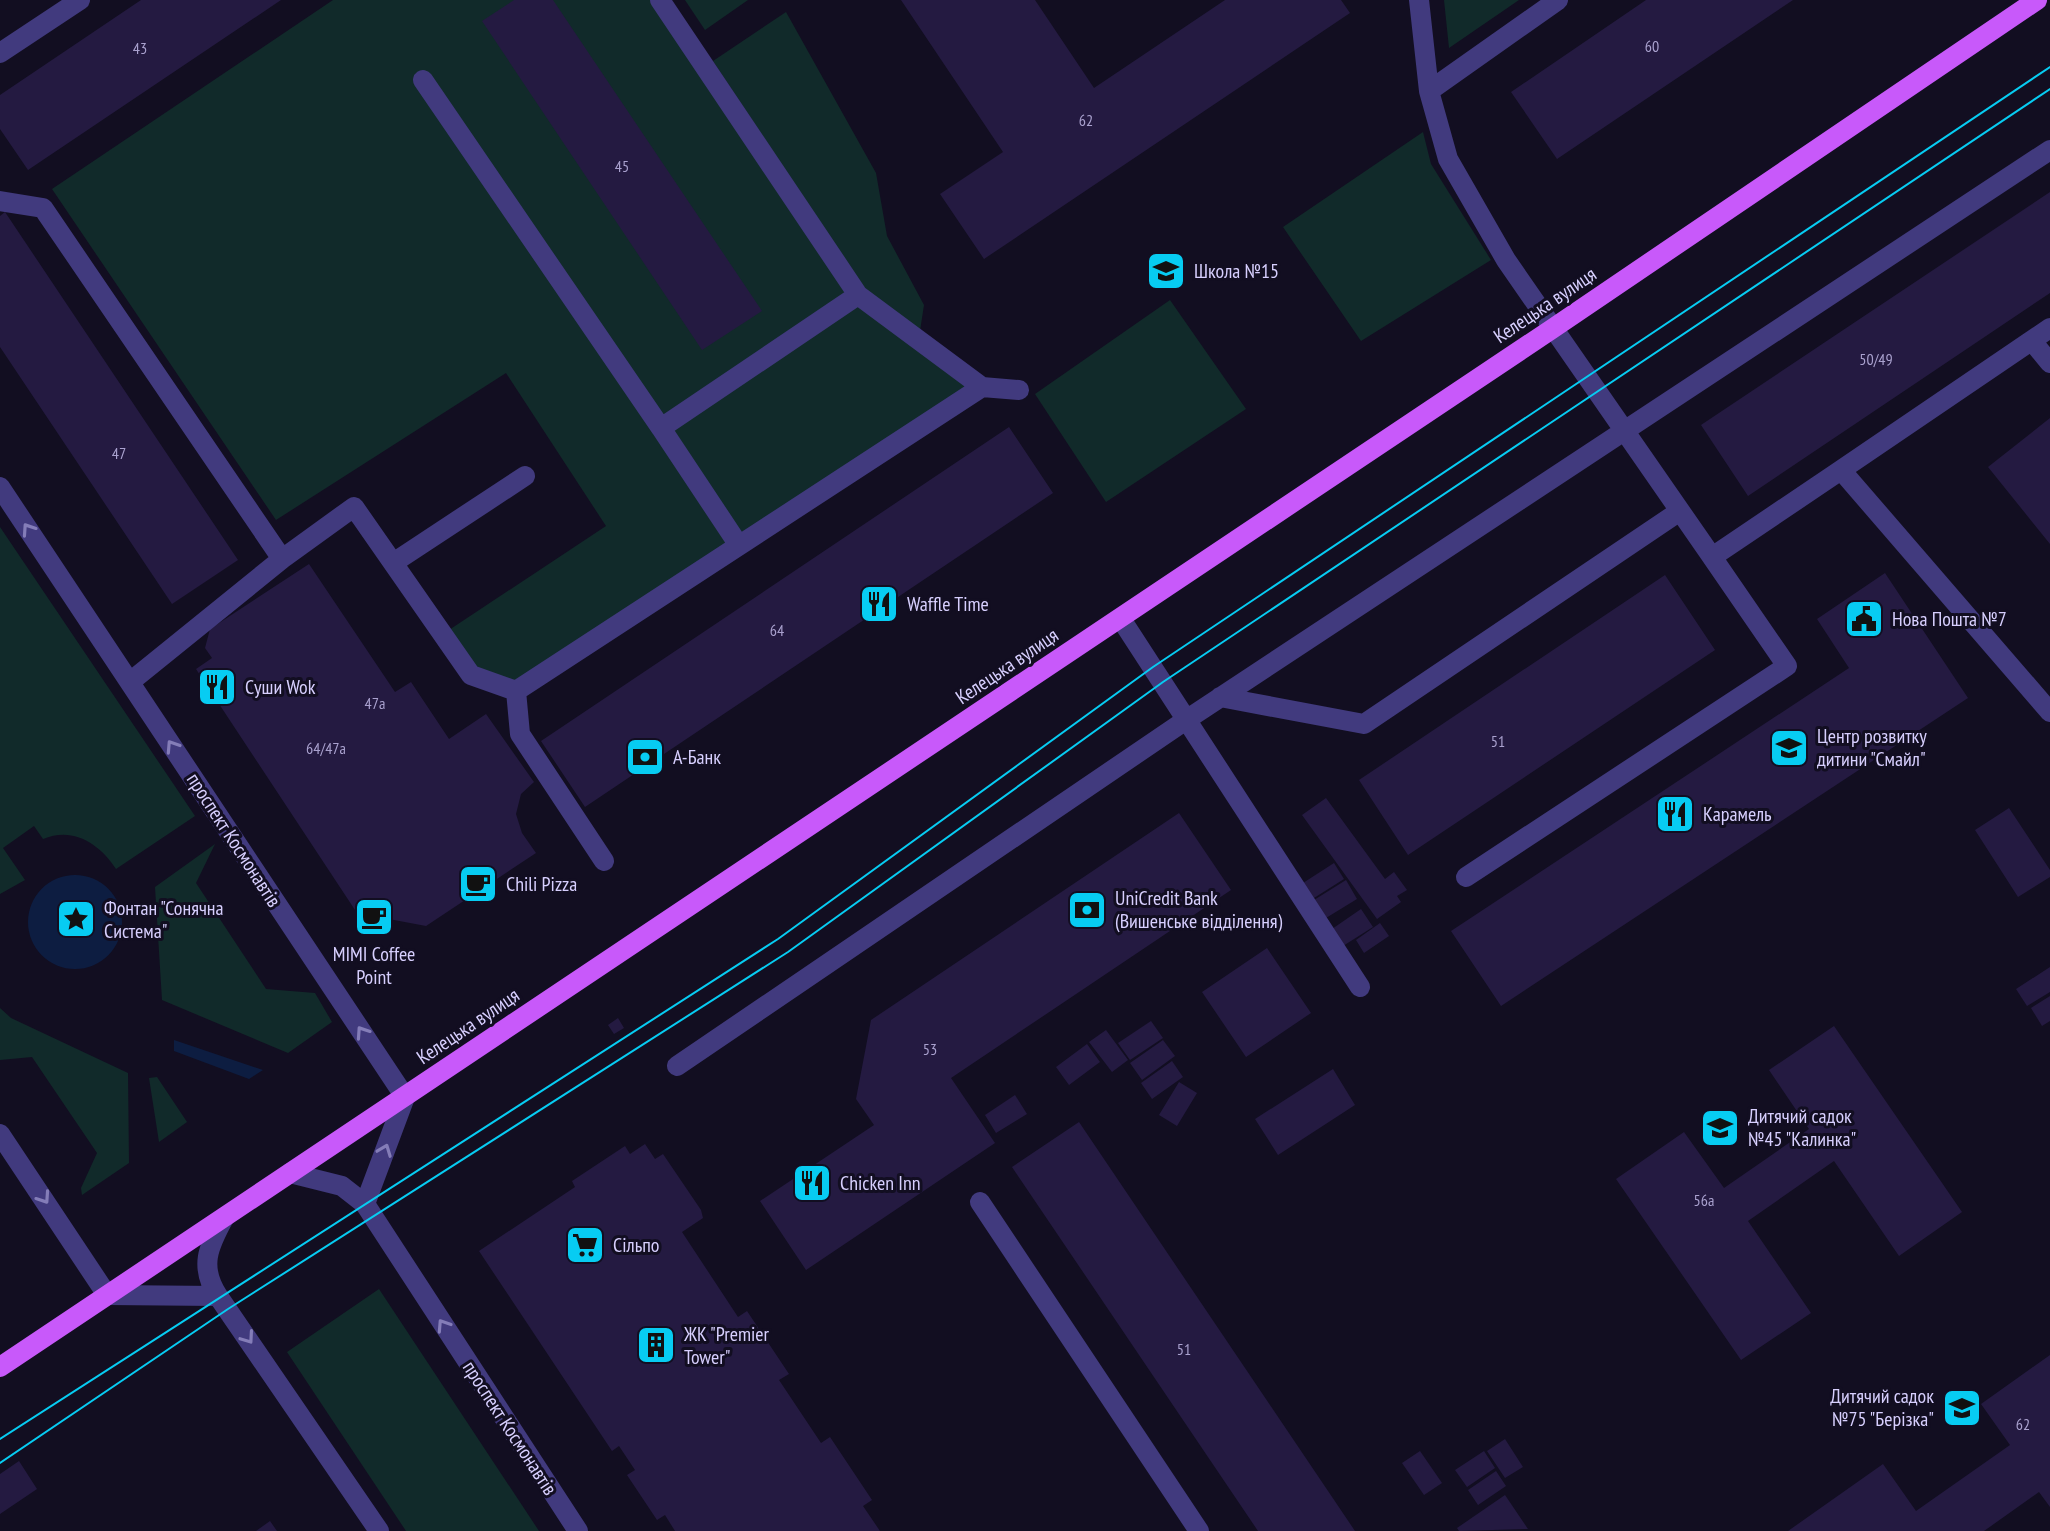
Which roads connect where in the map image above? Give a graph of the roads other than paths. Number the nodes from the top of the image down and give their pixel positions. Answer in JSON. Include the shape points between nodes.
{"nodes":[{"id":1,"x":80,"y":0,"type":"edge"},
{"id":2,"x":660,"y":0,"type":"edge"},
{"id":3,"x":1419,"y":0,"type":"edge"},
{"id":4,"x":1558,"y":0,"type":"edge"},
{"id":5,"x":2037,"y":0,"type":"edge"},
{"id":6,"x":0,"y":53,"type":"edge"},
{"id":7,"x":423,"y":80,"type":"dead end"},
{"id":8,"x":1429,"y":91,"type":"junction"},
{"id":9,"x":2050,"y":150,"type":"edge"},
{"id":10,"x":0,"y":201,"type":"edge"},
{"id":11,"x":858,"y":295,"type":"junction"},
{"id":12,"x":2050,"y":328,"type":"edge"},
{"id":13,"x":1552,"y":329,"type":"junction"},
{"id":14,"x":2032,"y":341,"type":"junction"},
{"id":15,"x":2050,"y":363,"type":"edge"},
{"id":16,"x":982,"y":387,"type":"junction"},
{"id":17,"x":1019,"y":390,"type":"dead end"},
{"id":18,"x":661,"y":428,"type":"junction"},
{"id":19,"x":1624,"y":432,"type":"junction"},
{"id":20,"x":1841,"y":470,"type":"junction"},
{"id":21,"x":525,"y":476,"type":"dead end"},
{"id":22,"x":0,"y":487,"type":"edge"},
{"id":23,"x":1680,"y":511,"type":"junction"},
{"id":24,"x":738,"y":544,"type":"junction"},
{"id":25,"x":1712,"y":557,"type":"junction"},
{"id":26,"x":282,"y":559,"type":"junction"},
{"id":27,"x":393,"y":563,"type":"junction"},
{"id":28,"x":1121,"y":619,"type":"junction"},
{"id":29,"x":130,"y":682,"type":"junction"},
{"id":30,"x":516,"y":691,"type":"junction"},
{"id":31,"x":1220,"y":697,"type":"junction"},
{"id":32,"x":2050,"y":712,"type":"edge"},
{"id":33,"x":1186,"y":720,"type":"junction"},
{"id":34,"x":604,"y":861,"type":"dead end"},
{"id":35,"x":1466,"y":877,"type":"dead end"},
{"id":36,"x":1360,"y":987,"type":"dead end"},
{"id":37,"x":677,"y":1066,"type":"dead end"},
{"id":38,"x":405,"y":1097,"type":"junction"},
{"id":39,"x":0,"y":1134,"type":"edge"},
{"id":40,"x":290,"y":1173,"type":"junction"},
{"id":41,"x":980,"y":1202,"type":"dead end"},
{"id":42,"x":365,"y":1204,"type":"junction"},
{"id":43,"x":224,"y":1218,"type":"junction"},
{"id":44,"x":107,"y":1295,"type":"junction"},
{"id":45,"x":218,"y":1296,"type":"junction"},
{"id":46,"x":0,"y":1367,"type":"edge"},
{"id":47,"x":379,"y":1531,"type":"edge"},
{"id":48,"x":578,"y":1531,"type":"edge"},
{"id":49,"x":1199,"y":1531,"type":"edge"}],
"edges":[{"from":1,"to":6,"type":"street"},
{"from":2,"to":11,"type":"street"},
{"from":3,"to":8,"type":"street"},
{"from":4,"to":8,"type":"street"},
{"from":5,"to":13,"type":"main road","name":"Келецька вулиця"},
{"from":7,"to":18,"type":"street"},
{"from":8,"to":13,"type":"street","via":[[1448,159]]},
{"from":9,"to":19,"type":"street"},
{"from":10,"to":26,"type":"street","via":[[43,208]]},
{"from":11,"to":16,"type":"street"},
{"from":11,"to":18,"type":"street"},
{"from":12,"to":14,"type":"street"},
{"from":13,"to":19,"type":"street"},
{"from":13,"to":28,"type":"main road","name":"Келецька вулиця"},
{"from":14,"to":15,"type":"street"},
{"from":14,"to":20,"type":"street"},
{"from":16,"to":17,"type":"street"},
{"from":16,"to":24,"type":"street"},
{"from":18,"to":24,"type":"street"},
{"from":19,"to":23,"type":"street"},
{"from":19,"to":31,"type":"street"},
{"from":20,"to":25,"type":"street"},
{"from":20,"to":32,"type":"street"},
{"from":21,"to":27,"type":"street"},
{"from":29,"to":22,"type":"street","name":"проспект Космонавтів","one_way":true},
{"from":23,"to":25,"type":"street"},
{"from":23,"to":31,"type":"street","via":[[1364,724]]},
{"from":24,"to":30,"type":"street"},
{"from":25,"to":35,"type":"street","via":[[1787,666]]},
{"from":26,"to":27,"type":"street","via":[[354,507]]},
{"from":26,"to":29,"type":"street"},
{"from":27,"to":30,"type":"street","via":[[471,675]]},
{"from":28,"to":33,"type":"street"},
{"from":28,"to":38,"type":"main road","name":"Келецька вулиця"},
{"from":38,"to":29,"type":"street","name":"проспект Космонавтів","one_way":true},
{"from":30,"to":34,"type":"street","via":[[520,734]]},
{"from":31,"to":33,"type":"street"},
{"from":33,"to":36,"type":"street"},
{"from":33,"to":37,"type":"street"},
{"from":38,"to":40,"type":"main road","name":"Келецька вулиця"},
{"from":42,"to":38,"type":"street","one_way":true},
{"from":39,"to":44,"type":"street","one_way":true},
{"from":40,"to":42,"type":"street","name":"проспект Космонавтів","via":[[342,1186]]},
{"from":40,"to":43,"type":"main road","name":"Келецька вулиця"},
{"from":41,"to":49,"type":"street"},
{"from":48,"to":42,"type":"street","name":"проспект Космонавтів","one_way":true},
{"from":43,"to":44,"type":"main road","name":"Келецька вулиця"},
{"from":43,"to":45,"type":"street","via":[[208,1254],[205,1277]]},
{"from":44,"to":45,"type":"street"},
{"from":44,"to":46,"type":"main road","name":"Келецька вулиця"},
{"from":45,"to":47,"type":"street","one_way":true}]}
